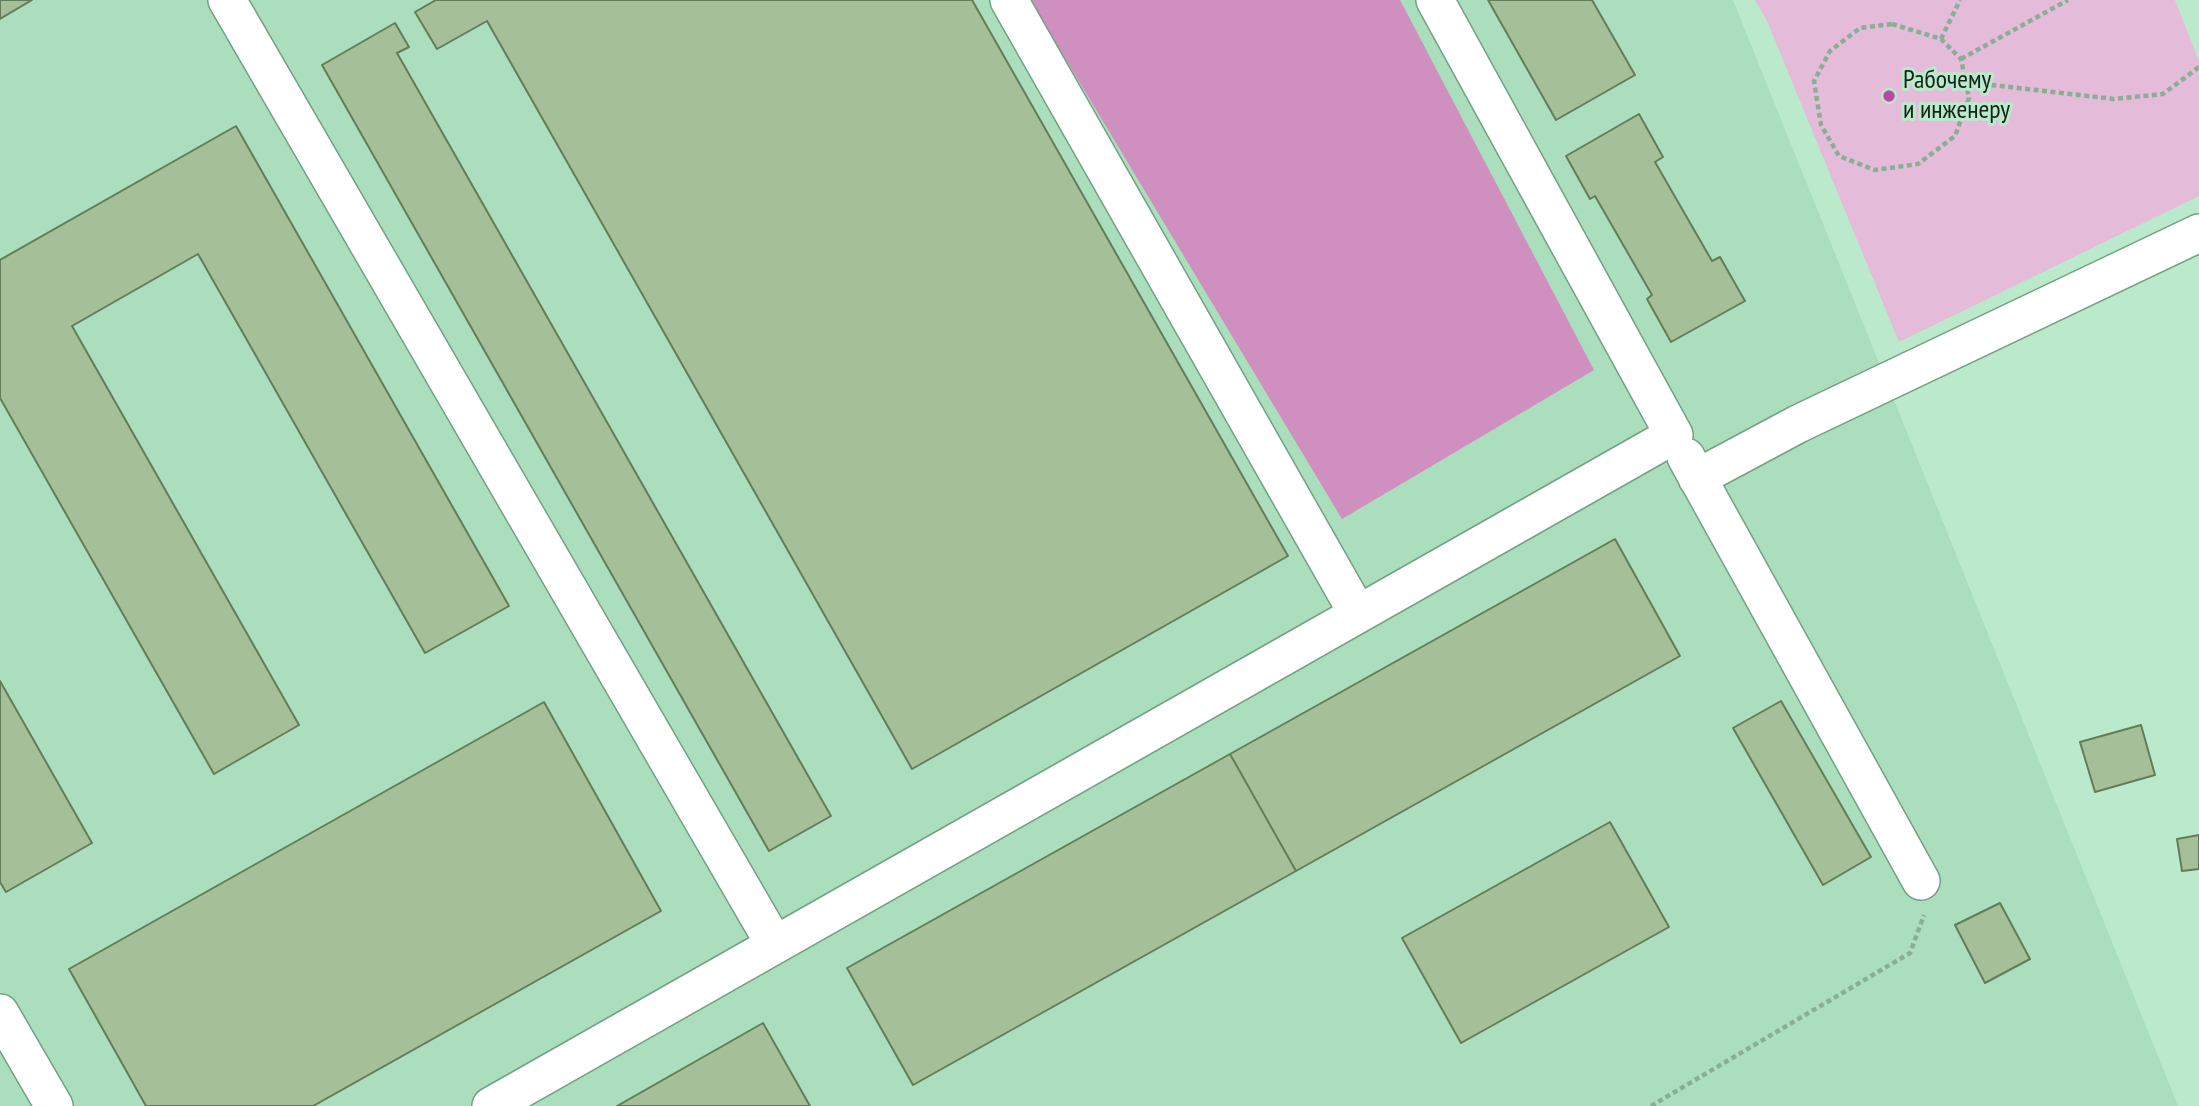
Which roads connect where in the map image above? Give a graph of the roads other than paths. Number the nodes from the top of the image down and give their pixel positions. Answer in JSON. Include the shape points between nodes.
{"nodes":[{"id":1,"x":227,"y":0,"type":"edge"},
{"id":2,"x":1009,"y":0,"type":"edge"},
{"id":3,"x":1435,"y":0,"type":"edge"},
{"id":4,"x":2199,"y":233,"type":"edge"},
{"id":5,"x":1674,"y":435,"type":"junction"},
{"id":6,"x":1698,"y":478,"type":"junction"},
{"id":7,"x":1358,"y":614,"type":"junction"},
{"id":8,"x":1925,"y":892,"type":"road end"},
{"id":9,"x":775,"y":945,"type":"junction"},
{"id":10,"x":0,"y":1013,"type":"edge"},
{"id":11,"x":54,"y":1106,"type":"edge"},
{"id":12,"x":491,"y":1106,"type":"edge"}],
"edges":[{"from":1,"to":9,"type":"lane"},
{"from":2,"to":7,"type":"lane"},
{"from":3,"to":5,"type":"lane"},
{"from":4,"to":6,"type":"lane","via":[[1798,424]]},
{"from":5,"to":6,"type":"lane"},
{"from":5,"to":7,"type":"lane"},
{"from":6,"to":8,"type":"lane"},
{"from":7,"to":9,"type":"lane"},
{"from":9,"to":12,"type":"lane"},
{"from":10,"to":11,"type":"lane"}]}
